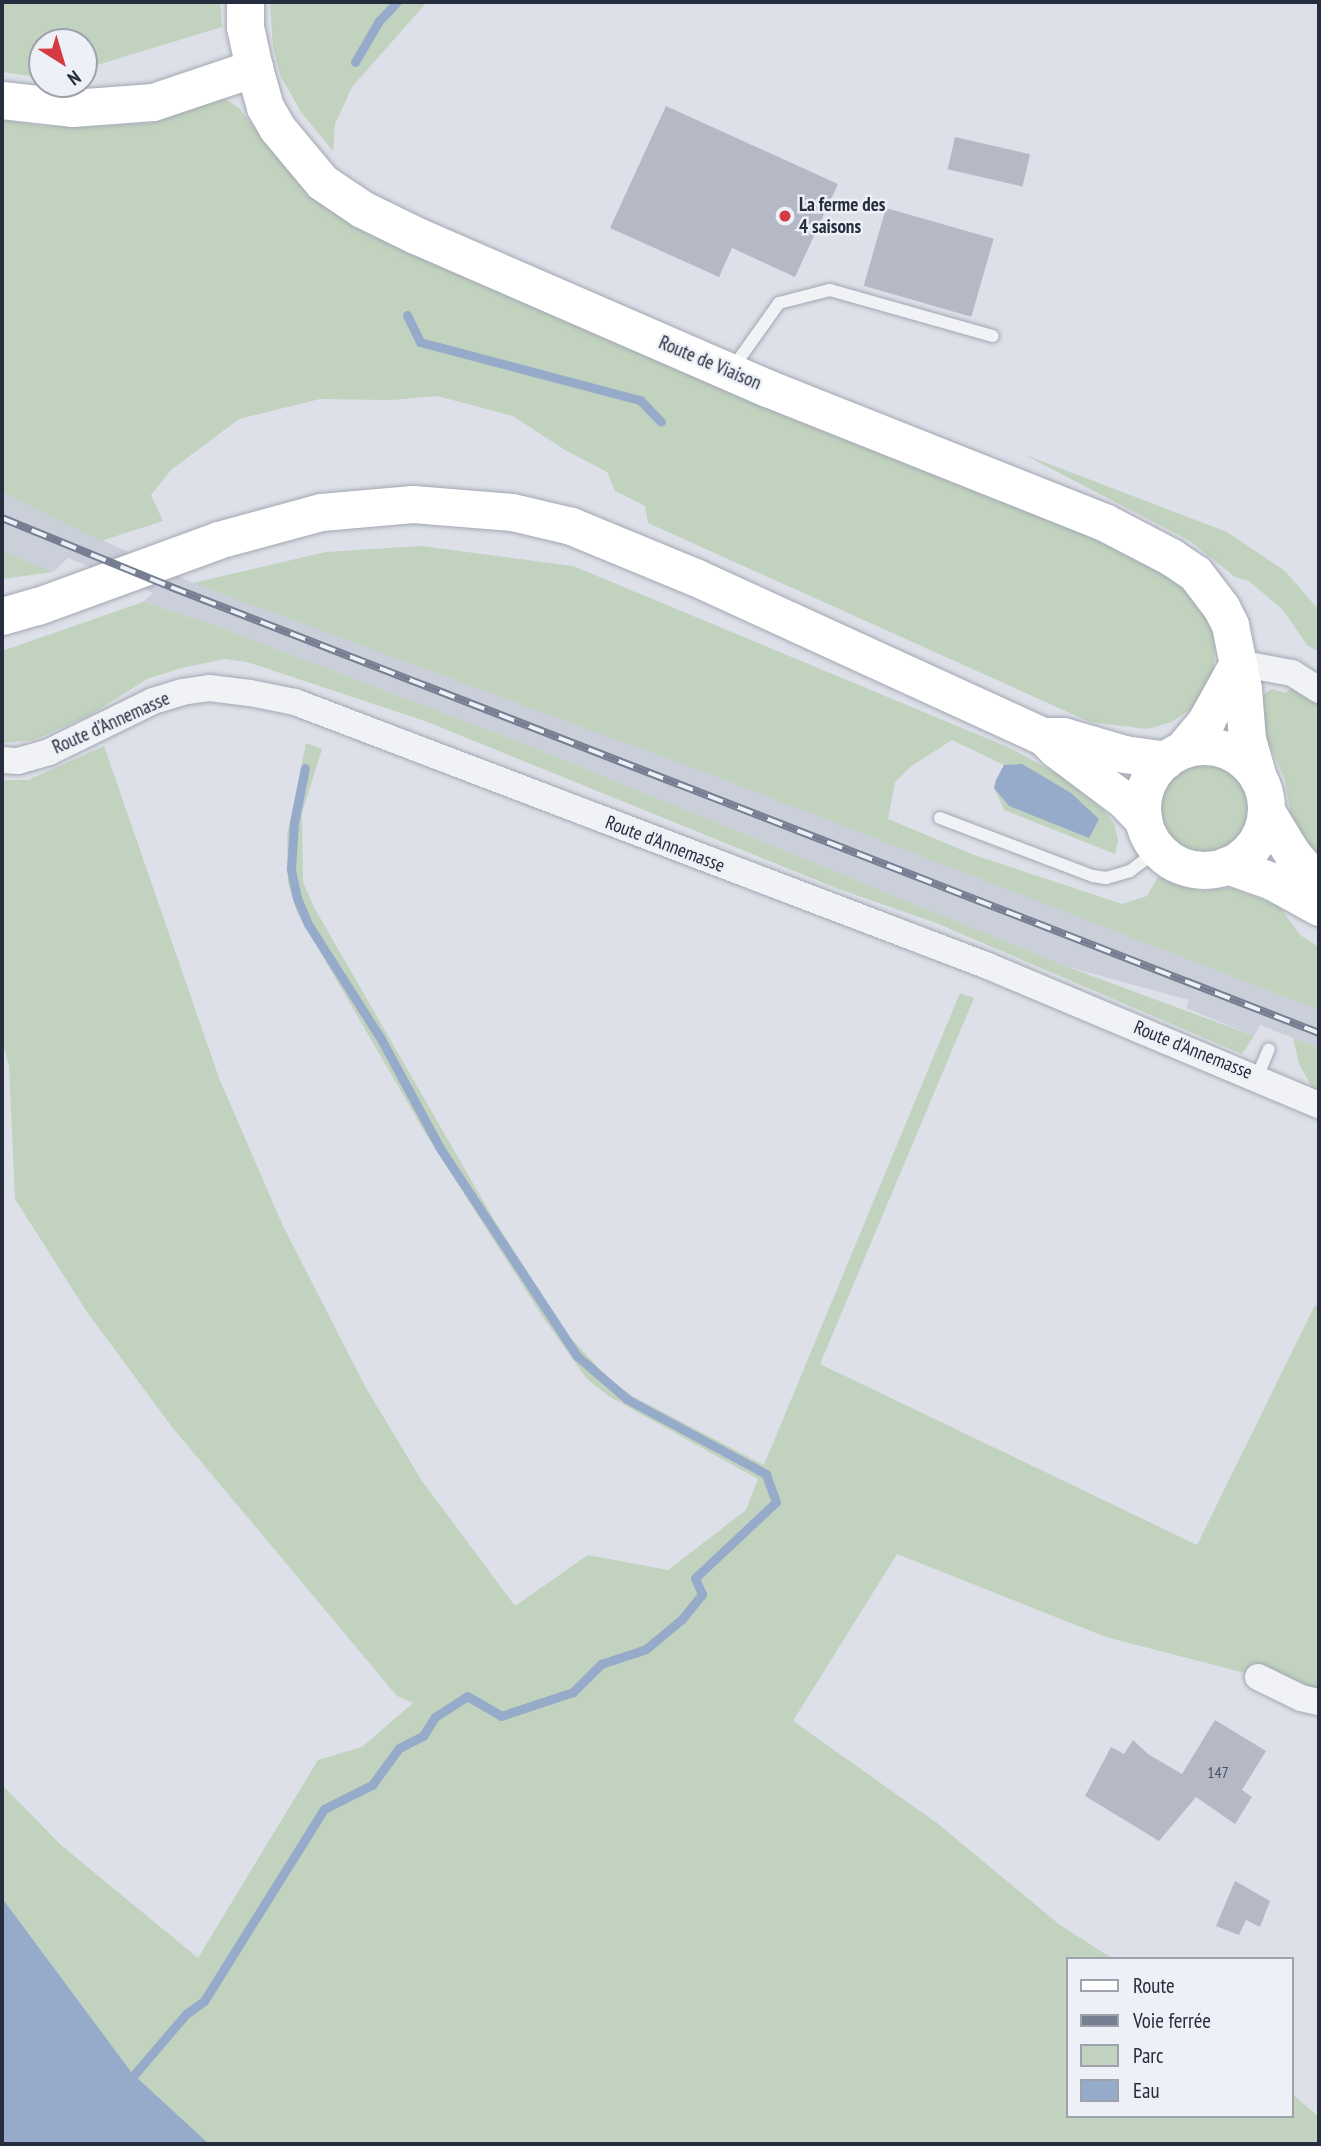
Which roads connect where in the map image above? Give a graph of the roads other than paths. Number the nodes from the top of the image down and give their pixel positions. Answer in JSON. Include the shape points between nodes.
{"nodes":[{"id":1,"x":244,"y":2,"type":"edge"},
{"id":2,"x":254,"y":68,"type":"junction"},
{"id":3,"x":2,"y":100,"type":"edge"},
{"id":4,"x":993,"y":336,"type":"dead end"},
{"id":5,"x":729,"y":372,"type":"junction"},
{"id":6,"x":2,"y":616,"type":"edge"},
{"id":7,"x":1238,"y":663,"type":"junction"},
{"id":8,"x":1319,"y":690,"type":"edge"},
{"id":9,"x":1043,"y":736,"type":"junction"},
{"id":10,"x":1174,"y":755,"type":"junction"},
{"id":11,"x":2,"y":760,"type":"edge"},
{"id":12,"x":1256,"y":775,"type":"junction"},
{"id":13,"x":1266,"y":811,"type":"junction"},
{"id":14,"x":940,"y":818,"type":"dead end"},
{"id":15,"x":1151,"y":835,"type":"junction"},
{"id":16,"x":1227,"y":865,"type":"junction"},
{"id":17,"x":1319,"y":885,"type":"edge"},
{"id":18,"x":1319,"y":907,"type":"edge"},
{"id":19,"x":1269,"y":1049,"type":"dead end"},
{"id":20,"x":1257,"y":1077,"type":"junction"},
{"id":21,"x":1319,"y":1105,"type":"edge"},
{"id":22,"x":1258,"y":1677,"type":"dead end"},
{"id":23,"x":1319,"y":1702,"type":"edge"}],
"edges":[{"from":1,"to":2,"type":"main road","name":"Route de Viaison"},
{"from":2,"to":3,"type":"main road","via":[[142,103],[72,108]]},
{"from":2,"to":5,"type":"main road","name":"Route de Viaison","via":[[265,107],[283,136],[322,182],[352,202],[415,235]]},
{"from":4,"to":5,"type":"lane","via":[[830,290],[779,303]]},
{"from":5,"to":7,"type":"main road","name":"Route de Viaison","via":[[1104,522],[1171,557],[1195,573],[1221,607]]},
{"from":6,"to":9,"type":"main road","via":[[278,522],[366,506],[447,505],[512,512],[571,526],[695,577]]},
{"from":7,"to":8,"type":"street","via":[[1292,673]]},
{"from":7,"to":10,"type":"main road","via":[[1206,720]]},
{"from":7,"to":12,"type":"main road","name":"Route de Viaison"},
{"from":9,"to":10,"type":"main road","via":[[1063,736],[1124,754]]},
{"from":9,"to":15,"type":"main road","via":[[1125,800]]},
{"from":10,"to":12,"type":"main road","via":[[1203,746],[1224,749],[1242,759]]},
{"from":10,"to":15,"type":"main road","via":[[1146,786]]},
{"from":11,"to":20,"type":"street","name":"Route d'Annemasse","via":[[18,761],[49,752],[153,701],[182,692],[209,688],[295,702],[988,966]]},
{"from":12,"to":13,"type":"main road"},
{"from":13,"to":16,"type":"main road","via":[[1255,844]]},
{"from":13,"to":17,"type":"main road","via":[[1293,855]]},
{"from":14,"to":15,"type":"lane","via":[[1106,878],[1130,871]]},
{"from":15,"to":16,"type":"main road","via":[[1177,863],[1210,870]]},
{"from":16,"to":18,"type":"main road","via":[[1272,881]]},
{"from":19,"to":20,"type":"lane"},
{"from":20,"to":21,"type":"street","name":"Route d'Annemasse"},
{"from":22,"to":23,"type":"street"}]}
